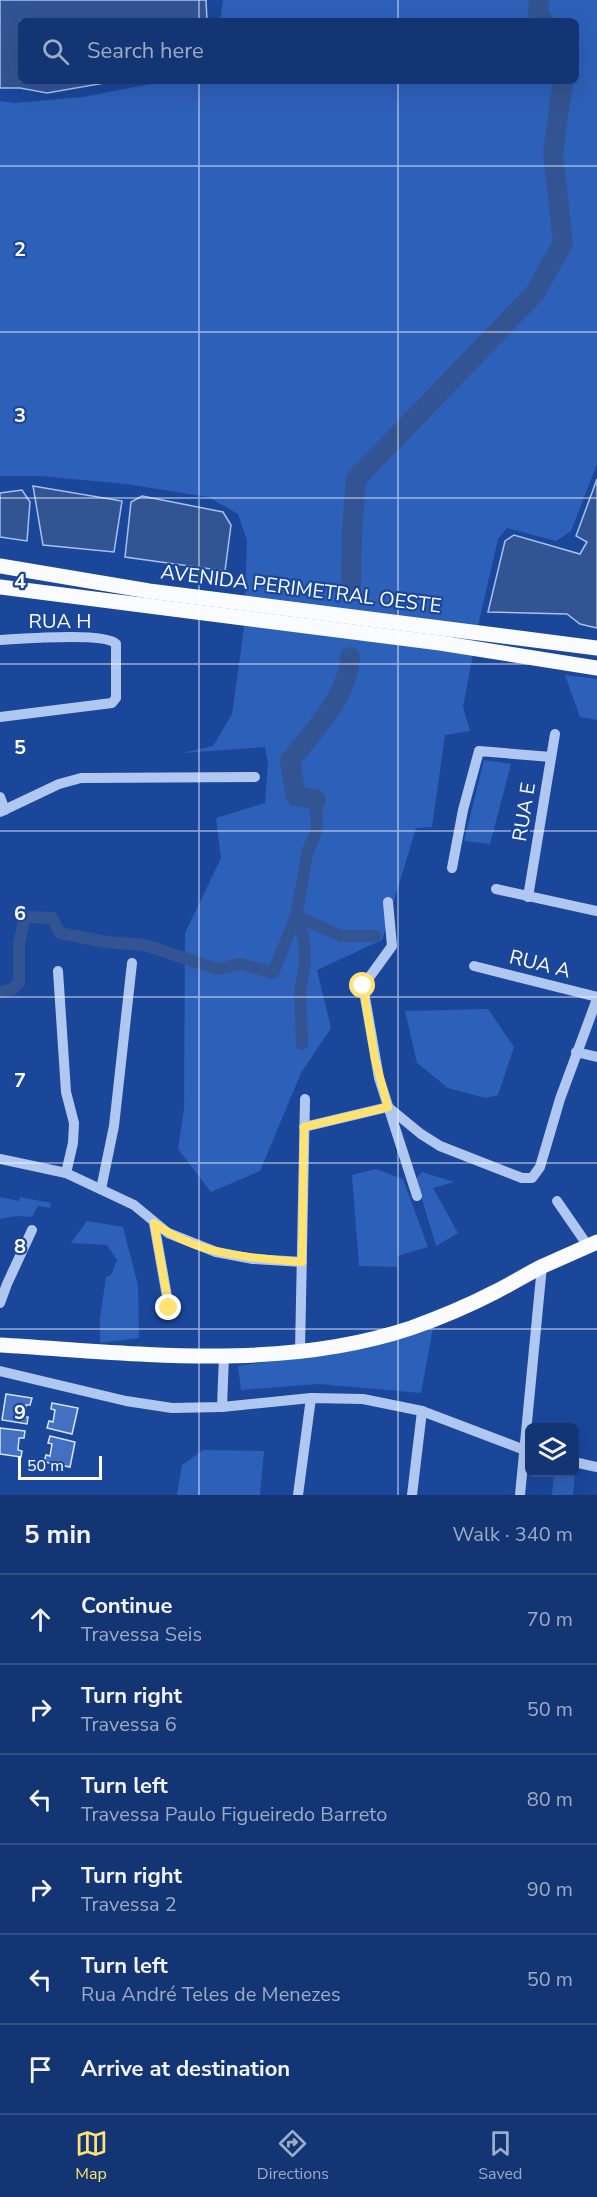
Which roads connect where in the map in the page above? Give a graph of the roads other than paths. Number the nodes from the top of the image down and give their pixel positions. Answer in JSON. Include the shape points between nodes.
{"nodes":[{"id":1,"x":0,"y":566,"type":"edge"},
{"id":2,"x":0,"y":587,"type":"edge"},
{"id":3,"x":0,"y":640,"type":"edge"},
{"id":4,"x":597,"y":648,"type":"edge"},
{"id":5,"x":597,"y":668,"type":"edge"},
{"id":6,"x":0,"y":717,"type":"edge"},
{"id":7,"x":555,"y":734,"type":"dead end"},
{"id":8,"x":551,"y":758,"type":"junction"},
{"id":9,"x":255,"y":777,"type":"dead end"},
{"id":10,"x":0,"y":797,"type":"edge"},
{"id":11,"x":2,"y":811,"type":"edge"},
{"id":12,"x":452,"y":868,"type":"dead end"},
{"id":13,"x":496,"y":889,"type":"dead end"},
{"id":14,"x":528,"y":897,"type":"junction"},
{"id":15,"x":388,"y":902,"type":"dead end"},
{"id":16,"x":597,"y":911,"type":"edge"},
{"id":17,"x":132,"y":963,"type":"dead end"},
{"id":18,"x":474,"y":966,"type":"dead end"},
{"id":19,"x":58,"y":971,"type":"dead end"},
{"id":20,"x":597,"y":998,"type":"edge"},
{"id":21,"x":576,"y":1052,"type":"junction"},
{"id":22,"x":597,"y":1057,"type":"edge"},
{"id":23,"x":305,"y":1099,"type":"dead end"},
{"id":24,"x":388,"y":1107,"type":"junction"},
{"id":25,"x":304,"y":1127,"type":"junction"},
{"id":26,"x":0,"y":1159,"type":"edge"},
{"id":27,"x":66,"y":1173,"type":"junction"},
{"id":28,"x":101,"y":1189,"type":"junction"},
{"id":29,"x":417,"y":1196,"type":"dead end"},
{"id":30,"x":557,"y":1201,"type":"dead end"},
{"id":31,"x":154,"y":1223,"type":"junction"},
{"id":32,"x":32,"y":1230,"type":"dead end"},
{"id":33,"x":593,"y":1244,"type":"edge"},
{"id":34,"x":302,"y":1262,"type":"junction"},
{"id":35,"x":542,"y":1266,"type":"junction"},
{"id":36,"x":0,"y":1303,"type":"edge"},
{"id":37,"x":169,"y":1308,"type":"dead end"},
{"id":38,"x":0,"y":1346,"type":"edge"},
{"id":39,"x":300,"y":1351,"type":"junction"},
{"id":40,"x":224,"y":1356,"type":"junction"},
{"id":41,"x":0,"y":1371,"type":"edge"},
{"id":42,"x":311,"y":1398,"type":"junction"},
{"id":43,"x":222,"y":1407,"type":"junction"},
{"id":44,"x":422,"y":1411,"type":"junction"},
{"id":45,"x":529,"y":1423,"type":"edge"},
{"id":46,"x":525,"y":1451,"type":"edge"},
{"id":47,"x":579,"y":1463,"type":"edge"},
{"id":48,"x":525,"y":1464,"type":"edge"},
{"id":49,"x":597,"y":1467,"type":"edge"},
{"id":50,"x":298,"y":1495,"type":"edge"},
{"id":51,"x":412,"y":1495,"type":"edge"},
{"id":52,"x":520,"y":1495,"type":"edge"}],
"edges":[{"from":1,"to":4,"type":"main road","name":"AVENIDA PERIMETRAL OESTE","via":[[149,591]]},
{"from":2,"to":5,"type":"main road","name":"AVENIDA PERIMETRAL OESTE","via":[[440,643]]},
{"from":3,"to":6,"type":"street","name":"RUA H","via":[[77,637],[107,639],[117,647],[116,698],[109,704]]},
{"from":7,"to":8,"type":"street","name":"RUA E"},
{"from":8,"to":12,"type":"street","via":[[479,751]]},
{"from":8,"to":14,"type":"street","name":"RUA E"},
{"from":9,"to":11,"type":"street","via":[[81,778]]},
{"from":10,"to":11,"type":"street"},
{"from":13,"to":14,"type":"street"},
{"from":14,"to":16,"type":"street"},
{"from":15,"to":24,"type":"street","via":[[392,946],[363,986],[375,1059]]},
{"from":17,"to":28,"type":"street","via":[[114,1126]]},
{"from":18,"to":20,"type":"street","name":"RUA A"},
{"from":19,"to":27,"type":"street","via":[[66,1092],[74,1123]]},
{"from":20,"to":21,"type":"street"},
{"from":21,"to":22,"type":"street"},
{"from":21,"to":24,"type":"street","via":[[540,1167],[530,1179],[440,1146]]},
{"from":23,"to":25,"type":"street"},
{"from":24,"to":25,"type":"street"},
{"from":24,"to":29,"type":"street"},
{"from":25,"to":34,"type":"street"},
{"from":26,"to":27,"type":"street"},
{"from":27,"to":28,"type":"street"},
{"from":28,"to":31,"type":"street","via":[[140,1209]]},
{"from":30,"to":33,"type":"street"},
{"from":31,"to":34,"type":"street","via":[[168,1233],[216,1252]]},
{"from":31,"to":37,"type":"street"},
{"from":32,"to":36,"type":"street"},
{"from":33,"to":35,"type":"main road"},
{"from":34,"to":39,"type":"street"},
{"from":35,"to":39,"type":"main road","via":[[494,1293],[411,1328],[350,1344]]},
{"from":35,"to":45,"type":"street"},
{"from":38,"to":40,"type":"main road"},
{"from":39,"to":40,"type":"main road"},
{"from":40,"to":43,"type":"street"},
{"from":41,"to":43,"type":"street","via":[[153,1406]]},
{"from":42,"to":43,"type":"street"},
{"from":42,"to":44,"type":"street","via":[[363,1399]]},
{"from":42,"to":50,"type":"street"},
{"from":44,"to":46,"type":"street"},
{"from":44,"to":51,"type":"street"},
{"from":47,"to":49,"type":"street"},
{"from":48,"to":52,"type":"street"}]}
